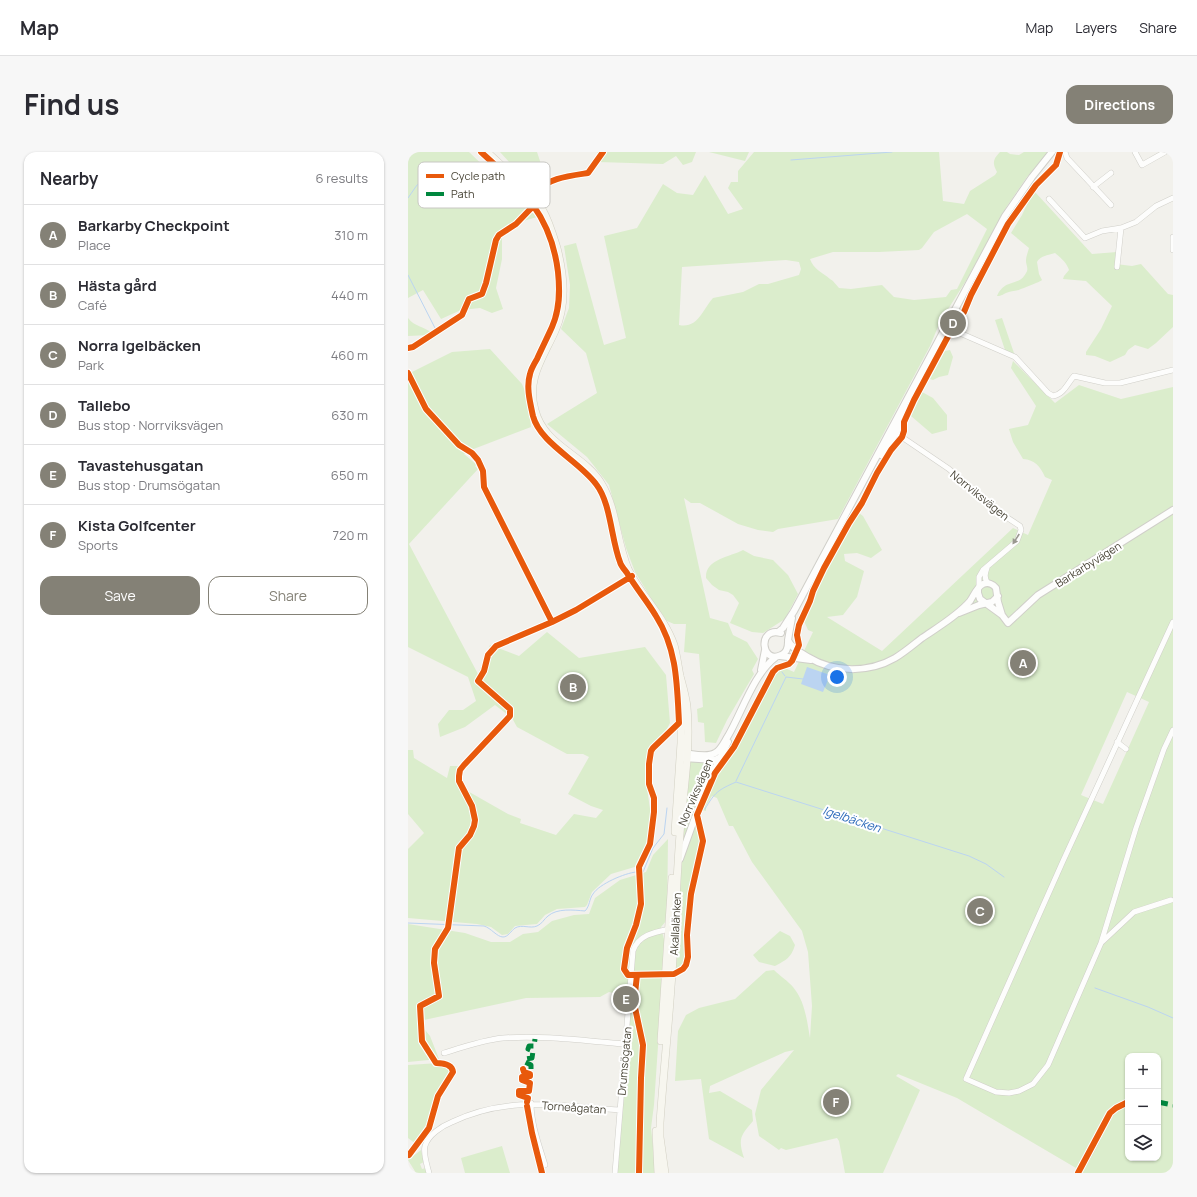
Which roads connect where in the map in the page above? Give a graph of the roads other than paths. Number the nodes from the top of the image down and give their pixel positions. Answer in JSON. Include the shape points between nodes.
{"nodes":[{"id":1,"x":487,"y":152,"type":"edge"},
{"id":2,"x":1052,"y":152,"type":"edge"},
{"id":3,"x":1065,"y":152,"type":"edge"},
{"id":4,"x":1135,"y":152,"type":"edge"},
{"id":5,"x":1165,"y":152,"type":"edge"},
{"id":6,"x":498,"y":162,"type":"edge"},
{"id":7,"x":1111,"y":173,"type":"dead end"},
{"id":8,"x":1093,"y":187,"type":"junction"},
{"id":9,"x":1173,"y":198,"type":"edge"},
{"id":10,"x":1049,"y":199,"type":"dead end"},
{"id":11,"x":1111,"y":205,"type":"dead end"},
{"id":12,"x":541,"y":208,"type":"edge"},
{"id":13,"x":1121,"y":228,"type":"junction"},
{"id":14,"x":1173,"y":237,"type":"edge"},
{"id":15,"x":1173,"y":250,"type":"edge"},
{"id":16,"x":1117,"y":267,"type":"dead end"},
{"id":17,"x":946,"y":327,"type":"junction"},
{"id":18,"x":926,"y":364,"type":"junction"},
{"id":19,"x":1173,"y":370,"type":"edge"},
{"id":20,"x":905,"y":404,"type":"junction"},
{"id":21,"x":893,"y":431,"type":"junction"},
{"id":22,"x":874,"y":460,"type":"junction"},
{"id":23,"x":856,"y":496,"type":"junction"},
{"id":24,"x":1173,"y":510,"type":"edge"},
{"id":25,"x":988,"y":567,"type":"junction"},
{"id":26,"x":988,"y":583,"type":"junction"},
{"id":27,"x":979,"y":587,"type":"junction"},
{"id":28,"x":998,"y":596,"type":"junction"},
{"id":29,"x":985,"y":603,"type":"junction"},
{"id":30,"x":794,"y":611,"type":"junction"},
{"id":31,"x":956,"y":614,"type":"junction"},
{"id":32,"x":1002,"y":615,"type":"junction"},
{"id":33,"x":1173,"y":622,"type":"edge"},
{"id":34,"x":778,"y":632,"type":"junction"},
{"id":35,"x":788,"y":641,"type":"junction"},
{"id":36,"x":765,"y":650,"type":"junction"},
{"id":37,"x":777,"y":657,"type":"junction"},
{"id":38,"x":813,"y":660,"type":"junction"},
{"id":39,"x":760,"y":675,"type":"junction"},
{"id":40,"x":732,"y":728,"type":"junction"},
{"id":41,"x":1173,"y":730,"type":"edge"},
{"id":42,"x":1117,"y":742,"type":"junction"},
{"id":43,"x":1126,"y":749,"type":"dead end"},
{"id":44,"x":683,"y":756,"type":"junction"},
{"id":45,"x":721,"y":757,"type":"junction"},
{"id":46,"x":678,"y":864,"type":"junction"},
{"id":47,"x":1171,"y":900,"type":"dead end"},
{"id":48,"x":672,"y":929,"type":"junction"},
{"id":49,"x":1101,"y":943,"type":"junction"},
{"id":50,"x":625,"y":1044,"type":"junction"},
{"id":51,"x":444,"y":1053,"type":"dead end"},
{"id":52,"x":531,"y":1104,"type":"junction"},
{"id":53,"x":1116,"y":1108,"type":"dead end"},
{"id":54,"x":620,"y":1110,"type":"junction"},
{"id":55,"x":545,"y":1165,"type":"dead end"},
{"id":56,"x":429,"y":1173,"type":"edge"},
{"id":57,"x":615,"y":1173,"type":"edge"},
{"id":58,"x":658,"y":1173,"type":"edge"},
{"id":59,"x":665,"y":1173,"type":"edge"},
{"id":60,"x":1078,"y":1173,"type":"edge"}],
"edges":[{"from":1,"to":6,"type":"main road","name":"Akallalänken"},
{"from":2,"to":17,"type":"street","via":[[1005,216]]},
{"from":3,"to":8,"type":"street","via":[[1067,158]]},
{"from":4,"to":5,"type":"street","via":[[1142,165]]},
{"from":7,"to":8,"type":"street"},
{"from":8,"to":11,"type":"street"},
{"from":9,"to":13,"type":"street","via":[[1156,206],[1136,222]]},
{"from":10,"to":13,"type":"street","via":[[1085,238],[1102,231]]},
{"from":12,"to":44,"type":"main road","name":"Akallalänken","via":[[551,228],[561,265],[563,303],[561,316],[534,374],[532,400],[536,415],[551,438],[601,483],[609,500],[628,569],[664,624],[674,646],[680,675]]},
{"from":13,"to":16,"type":"street"},
{"from":14,"to":15,"type":"street"},
{"from":17,"to":18,"type":"street"},
{"from":17,"to":19,"type":"street","via":[[1015,358],[1053,396],[1062,392],[1074,376],[1105,383],[1120,383]]},
{"from":18,"to":20,"type":"street"},
{"from":18,"to":21,"type":"street"},
{"from":20,"to":21,"type":"street"},
{"from":20,"to":22,"type":"street"},
{"from":21,"to":22,"type":"street"},
{"from":21,"to":23,"type":"street"},
{"from":21,"to":25,"type":"street","name":"Norrviksvägen","one_way":true,"via":[[949,469],[1000,513],[1020,526],[1017,541]]},
{"from":22,"to":23,"type":"street"},
{"from":23,"to":30,"type":"street"},
{"from":24,"to":32,"type":"street","name":"Barkarbyvägen","via":[[1038,595],[1008,623]]},
{"from":25,"to":26,"type":"street","via":[[985,573]]},
{"from":25,"to":27,"type":"street","name":"Norrviksvägen","via":[[979,577]]},
{"from":26,"to":27,"type":"street","name":"Norrviksvägen"},
{"from":26,"to":28,"type":"street","via":[[998,591]]},
{"from":27,"to":29,"type":"street","via":[[978,597]]},
{"from":27,"to":31,"type":"street","name":"Norrviksvägen"},
{"from":28,"to":29,"type":"street","name":"Norrviksvägen","via":[[992,602]]},
{"from":28,"to":32,"type":"street"},
{"from":29,"to":31,"type":"street","name":"Norrviksvägen"},
{"from":29,"to":32,"type":"street"},
{"from":30,"to":34,"type":"street"},
{"from":30,"to":35,"type":"street"},
{"from":31,"to":38,"type":"street","name":"Norrviksvägen","via":[[900,655],[882,664],[852,669],[833,667]]},
{"from":33,"to":42,"type":"street"},
{"from":34,"to":35,"type":"street"},
{"from":34,"to":36,"type":"street","via":[[770,634],[765,639]]},
{"from":35,"to":37,"type":"street","via":[[785,653]]},
{"from":35,"to":38,"type":"street","name":"Norrviksvägen"},
{"from":36,"to":37,"type":"street"},
{"from":36,"to":39,"type":"street","name":"Norrviksvägen"},
{"from":37,"to":38,"type":"street","name":"Norrviksvägen"},
{"from":37,"to":39,"type":"street","name":"Norrviksvägen"},
{"from":39,"to":40,"type":"street","name":"Norrviksvägen"},
{"from":40,"to":44,"type":"street","name":"Norrviksvägen","via":[[715,753]]},
{"from":40,"to":45,"type":"street","name":"Norrviksvägen"},
{"from":41,"to":49,"type":"street","via":[[1136,828]]},
{"from":42,"to":43,"type":"street"},
{"from":42,"to":49,"type":"street","via":[[966,1079],[996,1092],[1009,1093],[1033,1084],[1048,1065]]},
{"from":44,"to":45,"type":"street","name":"Norrviksvägen","via":[[715,760]]},
{"from":44,"to":46,"type":"main road","name":"Akallalänken"},
{"from":44,"to":48,"type":"main road","name":"Akallalänken"},
{"from":45,"to":46,"type":"street","name":"Norrviksvägen","via":[[707,784]]},
{"from":46,"to":48,"type":"main road","name":"Akallalänken"},
{"from":47,"to":49,"type":"street","via":[[1134,912]]},
{"from":48,"to":50,"type":"street","name":"Drumsögatan","via":[[650,934],[642,938],[634,948]]},
{"from":48,"to":58,"type":"main road","name":"Akallalänken","via":[[656,1125]]},
{"from":48,"to":59,"type":"main road","name":"Akallalänken","via":[[660,1124]]},
{"from":50,"to":51,"type":"street","via":[[503,1038]]},
{"from":50,"to":54,"type":"street","name":"Drumsögatan"},
{"from":52,"to":54,"type":"street","name":"Torneågatan"},
{"from":52,"to":55,"type":"street"},
{"from":52,"to":56,"type":"street","name":"Torneågatan","via":[[497,1106],[469,1114],[443,1126],[425,1146]]},
{"from":53,"to":60,"type":"street","via":[[1106,1119]]},
{"from":54,"to":57,"type":"street","name":"Drumsögatan"}]}
